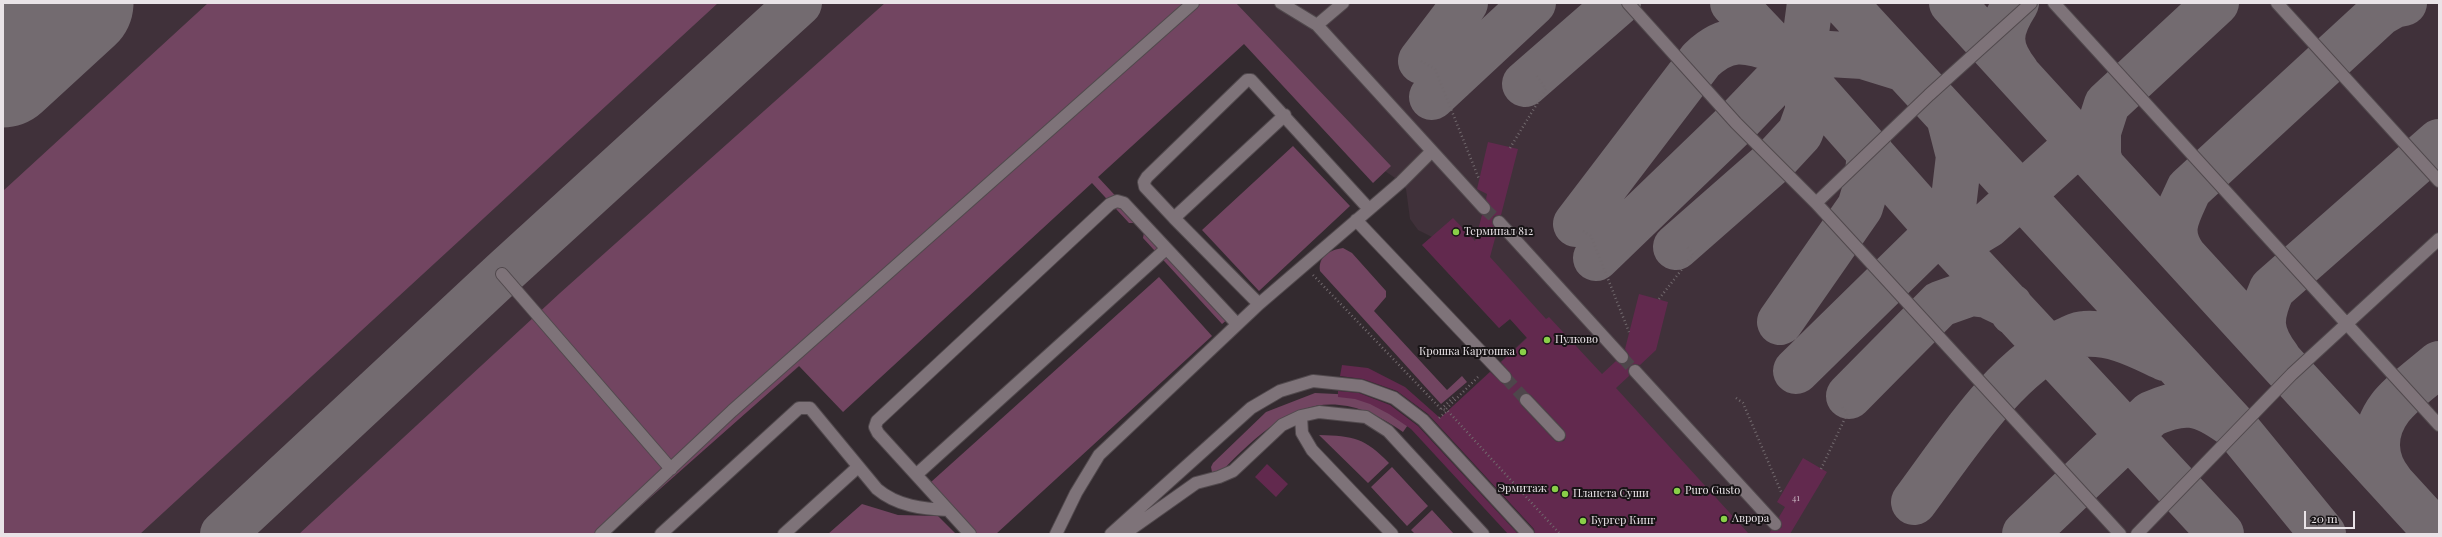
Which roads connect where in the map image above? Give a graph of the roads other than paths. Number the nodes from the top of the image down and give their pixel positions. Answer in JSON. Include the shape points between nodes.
{"nodes":[{"id":1,"x":1193,"y":3,"type":"edge"},
{"id":2,"x":1281,"y":3,"type":"edge"},
{"id":3,"x":1342,"y":3,"type":"edge"},
{"id":4,"x":1628,"y":3,"type":"edge"},
{"id":5,"x":2031,"y":3,"type":"edge"},
{"id":6,"x":2054,"y":3,"type":"edge"},
{"id":7,"x":2277,"y":3,"type":"edge"},
{"id":8,"x":1317,"y":25,"type":"junction"},
{"id":9,"x":1285,"y":115,"type":"junction"},
{"id":10,"x":1432,"y":151,"type":"junction"},
{"id":11,"x":2439,"y":181,"type":"edge"},
{"id":12,"x":1816,"y":203,"type":"junction"},
{"id":13,"x":1484,"y":208,"type":"tunnel mouth"},
{"id":14,"x":1369,"y":209,"type":"junction"},
{"id":15,"x":1174,"y":218,"type":"junction"},
{"id":16,"x":1356,"y":220,"type":"junction"},
{"id":17,"x":1499,"y":222,"type":"tunnel mouth"},
{"id":18,"x":2439,"y":239,"type":"edge"},
{"id":19,"x":1166,"y":249,"type":"junction"},
{"id":20,"x":502,"y":274,"type":"dead end"},
{"id":21,"x":1259,"y":304,"type":"junction"},
{"id":22,"x":2347,"y":322,"type":"junction"},
{"id":23,"x":1237,"y":324,"type":"junction"},
{"id":24,"x":1622,"y":357,"type":"tunnel mouth"},
{"id":25,"x":1635,"y":371,"type":"tunnel mouth"},
{"id":26,"x":1505,"y":377,"type":"tunnel mouth"},
{"id":27,"x":1526,"y":400,"type":"tunnel mouth"},
{"id":28,"x":1301,"y":416,"type":"junction"},
{"id":29,"x":2439,"y":425,"type":"edge"},
{"id":30,"x":1559,"y":435,"type":"dead end"},
{"id":31,"x":858,"y":467,"type":"junction"},
{"id":32,"x":672,"y":469,"type":"junction"},
{"id":33,"x":917,"y":474,"type":"junction"},
{"id":34,"x":948,"y":510,"type":"junction"},
{"id":35,"x":1775,"y":524,"type":"dead end"},
{"id":36,"x":601,"y":534,"type":"edge"},
{"id":37,"x":661,"y":534,"type":"edge"},
{"id":38,"x":784,"y":534,"type":"edge"},
{"id":39,"x":970,"y":534,"type":"edge"},
{"id":40,"x":1056,"y":534,"type":"edge"},
{"id":41,"x":1111,"y":534,"type":"edge"},
{"id":42,"x":1124,"y":534,"type":"edge"},
{"id":43,"x":1392,"y":534,"type":"edge"},
{"id":44,"x":1483,"y":534,"type":"edge"},
{"id":45,"x":1528,"y":534,"type":"edge"},
{"id":46,"x":2120,"y":534,"type":"edge"},
{"id":47,"x":2137,"y":534,"type":"edge"}],
"edges":[{"from":1,"to":32,"type":"lane","via":[[732,411]]},
{"from":2,"to":8,"type":"lane"},
{"from":3,"to":8,"type":"lane"},
{"from":4,"to":12,"type":"lane","via":[[1736,123]]},
{"from":5,"to":12,"type":"lane","via":[[1929,95]]},
{"from":6,"to":22,"type":"lane"},
{"from":7,"to":11,"type":"lane"},
{"from":8,"to":10,"type":"lane"},
{"from":9,"to":14,"type":"lane"},
{"from":9,"to":15,"type":"lane"},
{"from":9,"to":15,"type":"lane","via":[[1256,83],[1247,80],[1144,182],[1145,187]]},
{"from":10,"to":13,"type":"lane"},
{"from":10,"to":14,"type":"lane"},
{"from":12,"to":46,"type":"lane"},
{"from":14,"to":16,"type":"lane"},
{"from":15,"to":21,"type":"lane"},
{"from":16,"to":21,"type":"lane"},
{"from":16,"to":26,"type":"lane"},
{"from":17,"to":24,"type":"lane"},
{"from":18,"to":22,"type":"lane"},
{"from":19,"to":23,"type":"lane"},
{"from":19,"to":33,"type":"lane"},
{"from":19,"to":33,"type":"lane","via":[[1124,203],[1117,201],[1110,204],[877,421],[875,427],[878,433]]},
{"from":20,"to":32,"type":"lane"},
{"from":21,"to":23,"type":"lane"},
{"from":22,"to":29,"type":"lane"},
{"from":22,"to":47,"type":"lane","via":[[2292,374]]},
{"from":23,"to":40,"type":"lane","via":[[1099,455],[1076,493]]},
{"from":25,"to":35,"type":"lane"},
{"from":27,"to":30,"type":"lane"},
{"from":28,"to":42,"type":"lane","via":[[1282,425],[1233,471],[1196,483]]},
{"from":28,"to":43,"type":"lane","via":[[1302,434],[1312,450]]},
{"from":28,"to":44,"type":"lane","via":[[1319,412],[1366,417],[1388,431]]},
{"from":31,"to":34,"type":"lane","via":[[887,498],[930,510]]},
{"from":31,"to":37,"type":"lane","via":[[810,408],[799,408]]},
{"from":31,"to":38,"type":"lane"},
{"from":32,"to":36,"type":"lane"},
{"from":33,"to":34,"type":"lane"},
{"from":34,"to":39,"type":"lane"},
{"from":41,"to":45,"type":"lane","via":[[1251,408],[1280,391],[1313,381],[1361,386],[1394,398],[1423,420]]}]}
